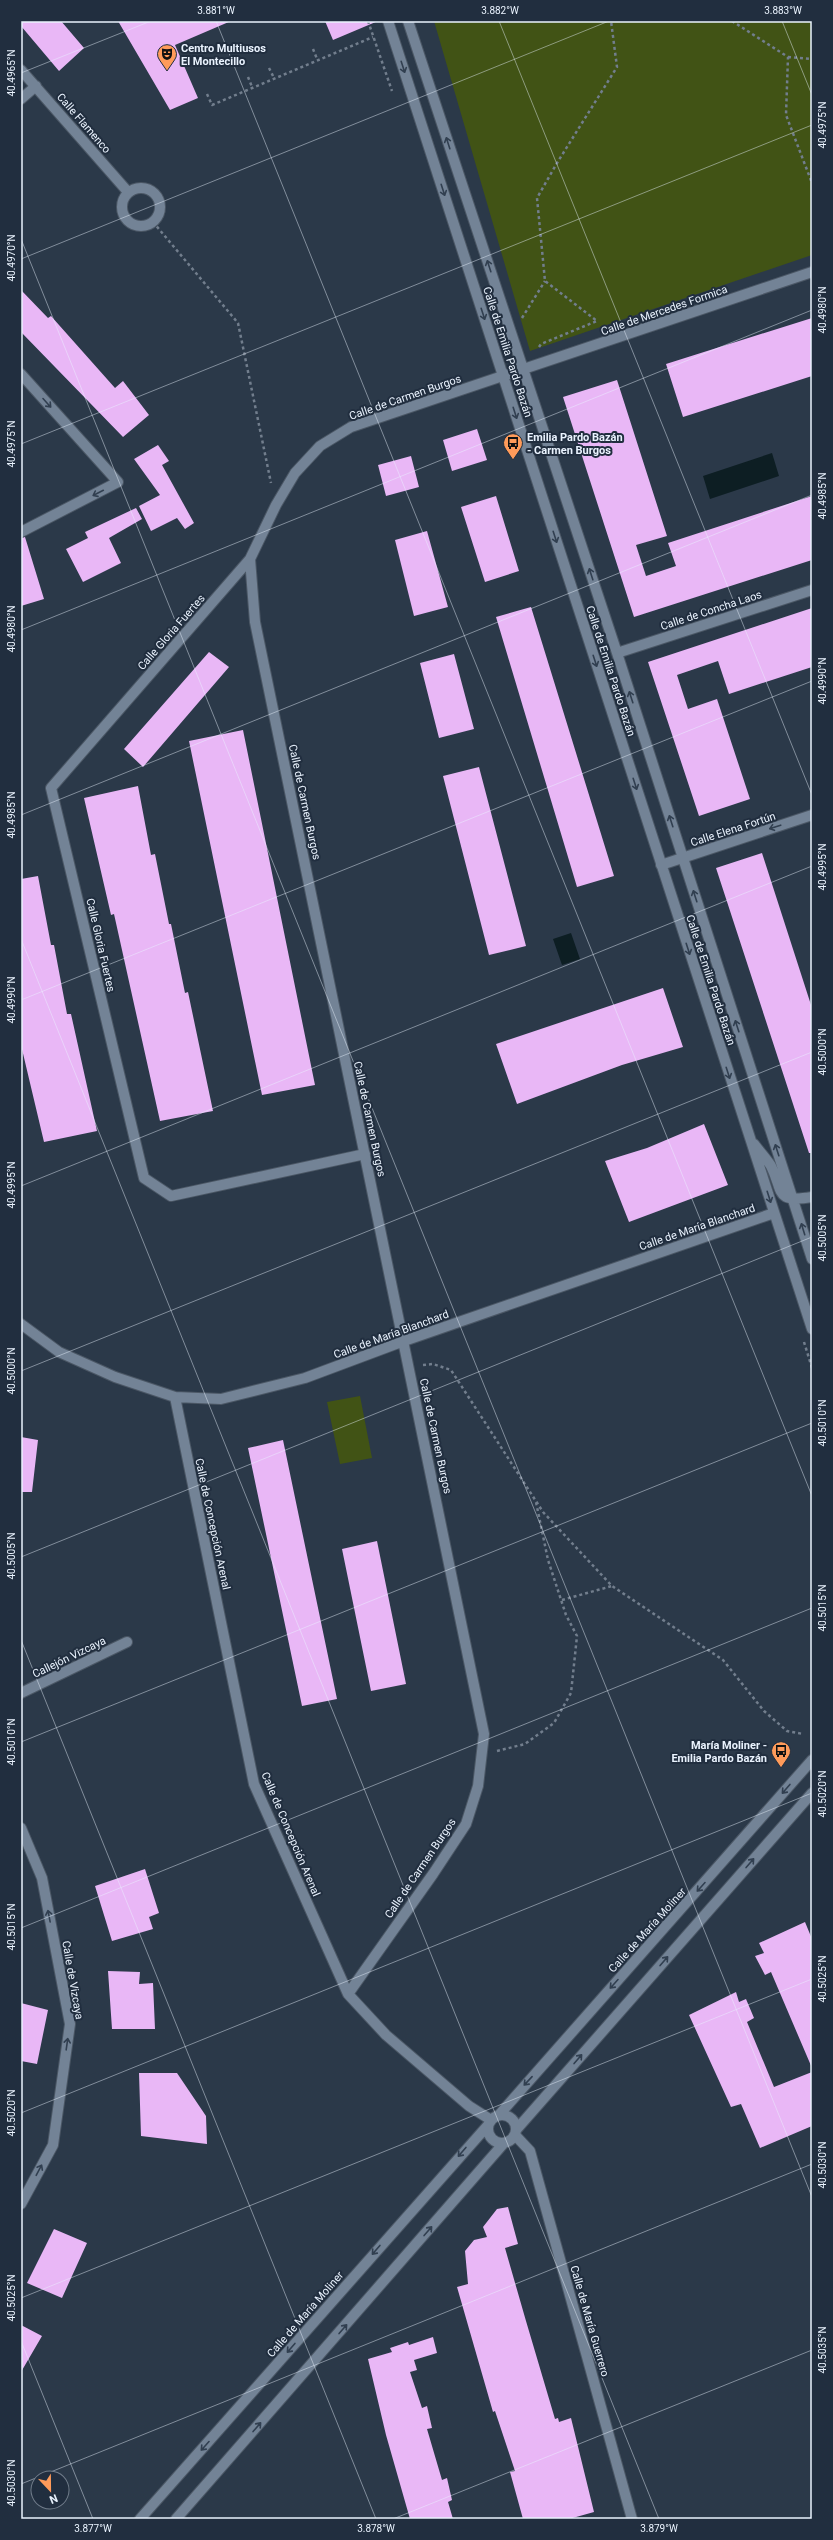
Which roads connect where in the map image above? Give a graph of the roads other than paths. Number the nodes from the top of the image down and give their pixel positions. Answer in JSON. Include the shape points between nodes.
{"nodes":[{"id":1,"x":388,"y":21,"type":"edge"},
{"id":2,"x":408,"y":21,"type":"edge"},
{"id":3,"x":21,"y":70,"type":"edge"},
{"id":4,"x":36,"y":86,"type":"junction"},
{"id":5,"x":21,"y":99,"type":"edge"},
{"id":6,"x":128,"y":192,"type":"junction"},
{"id":7,"x":812,"y":272,"type":"edge"},
{"id":8,"x":523,"y":370,"type":"junction"},
{"id":9,"x":21,"y":374,"type":"edge"},
{"id":10,"x":503,"y":376,"type":"junction"},
{"id":11,"x":21,"y":532,"type":"edge"},
{"id":12,"x":250,"y":559,"type":"junction"},
{"id":13,"x":812,"y":590,"type":"edge"},
{"id":14,"x":617,"y":653,"type":"junction"},
{"id":15,"x":812,"y":815,"type":"edge"},
{"id":16,"x":683,"y":858,"type":"junction"},
{"id":17,"x":661,"y":865,"type":"junction"},
{"id":18,"x":749,"y":1137,"type":"junction"},
{"id":19,"x":365,"y":1154,"type":"junction"},
{"id":20,"x":812,"y":1197,"type":"edge"},
{"id":21,"x":794,"y":1200,"type":"junction"},
{"id":22,"x":774,"y":1213,"type":"junction"},
{"id":23,"x":812,"y":1258,"type":"edge"},
{"id":24,"x":21,"y":1324,"type":"edge"},
{"id":25,"x":812,"y":1329,"type":"edge"},
{"id":26,"x":404,"y":1341,"type":"junction"},
{"id":27,"x":175,"y":1396,"type":"junction"},
{"id":28,"x":128,"y":1642,"type":"dead end"},
{"id":29,"x":21,"y":1693,"type":"edge"},
{"id":30,"x":812,"y":1760,"type":"edge"},
{"id":31,"x":812,"y":1793,"type":"edge"},
{"id":32,"x":21,"y":1828,"type":"edge"},
{"id":33,"x":348,"y":1994,"type":"junction"},
{"id":34,"x":493,"y":2120,"type":"junction"},
{"id":35,"x":516,"y":2133,"type":"junction"},
{"id":36,"x":504,"y":2143,"type":"junction"},
{"id":37,"x":21,"y":2204,"type":"edge"},
{"id":38,"x":140,"y":2519,"type":"edge"},
{"id":39,"x":176,"y":2519,"type":"edge"},
{"id":40,"x":632,"y":2519,"type":"edge"}],
"edges":[{"from":1,"to":10,"type":"street","name":"Calle de Emilia Pardo Bazán","one_way":true},
{"from":8,"to":2,"type":"street","name":"Calle de Emilia Pardo Bazán","one_way":true},
{"from":3,"to":4,"type":"street","name":"Calle Flamenco"},
{"from":4,"to":5,"type":"street"},
{"from":4,"to":6,"type":"street","name":"Calle Flamenco"},
{"from":6,"to":6,"type":"street","via":[[121,206],[126,219],[139,226],[153,222],[160,209],[155,194],[142,188]]},
{"from":7,"to":8,"type":"street","name":"Calle de Mercedes Formica"},
{"from":8,"to":10,"type":"street","name":"Calle de Carmen Burgos"},
{"from":14,"to":8,"type":"street","name":"Calle de Emilia Pardo Bazán","one_way":true},
{"from":9,"to":11,"type":"street","one_way":true,"via":[[118,482]]},
{"from":10,"to":12,"type":"street","name":"Calle de Carmen Burgos","via":[[351,427],[320,446],[295,473],[276,504]]},
{"from":10,"to":17,"type":"street","name":"Calle de Emilia Pardo Bazán","one_way":true},
{"from":12,"to":19,"type":"street","name":"Calle de Carmen Burgos","via":[[255,622]]},
{"from":12,"to":19,"type":"street","name":"Calle Gloria Fuertes","via":[[52,788],[144,1178],[171,1196]]},
{"from":13,"to":14,"type":"street","name":"Calle de Concha Laos"},
{"from":16,"to":14,"type":"street","name":"Calle de Emilia Pardo Bazán","one_way":true},
{"from":15,"to":16,"type":"street","name":"Calle Elena Fortún","one_way":true},
{"from":16,"to":17,"type":"street","name":"Calle Elena Fortún"},
{"from":21,"to":16,"type":"street","name":"Calle de Emilia Pardo Bazán","one_way":true},
{"from":17,"to":18,"type":"street","name":"Calle de Emilia Pardo Bazán","one_way":true},
{"from":18,"to":21,"type":"street","via":[[771,1166],[778,1188],[783,1195]]},
{"from":18,"to":22,"type":"street","name":"Calle de Emilia Pardo Bazán","one_way":true},
{"from":19,"to":26,"type":"street","name":"Calle de Carmen Burgos"},
{"from":20,"to":21,"type":"street"},
{"from":23,"to":21,"type":"street","name":"Calle de Emilia Pardo Bazán","one_way":true},
{"from":22,"to":25,"type":"street","name":"Calle de Emilia Pardo Bazán"},
{"from":22,"to":26,"type":"street","name":"Calle de María Blanchard"},
{"from":24,"to":27,"type":"street","name":"Calle de María Blanchard","via":[[59,1352],[115,1377]]},
{"from":26,"to":27,"type":"street","name":"Calle de María Blanchard","via":[[305,1378],[221,1398]]},
{"from":26,"to":33,"type":"street","name":"Calle de Carmen Burgos","via":[[484,1734],[478,1786],[466,1824]]},
{"from":27,"to":33,"type":"street","name":"Calle de Concepción Arenal","via":[[254,1784]]},
{"from":28,"to":29,"type":"street","name":"Callejón Vizcaya"},
{"from":30,"to":34,"type":"street","name":"Calle de María Moliner","one_way":true},
{"from":35,"to":31,"type":"street","one_way":true},
{"from":37,"to":32,"type":"street","name":"Calle de Vizcaya","one_way":true,"via":[[53,2144],[70,2024],[42,1878]]},
{"from":33,"to":34,"type":"street","name":"Calle de Concepción Arenal","via":[[386,2035],[469,2106]]},
{"from":34,"to":35,"type":"street","via":[[512,2118]]},
{"from":34,"to":36,"type":"street","via":[[491,2138]]},
{"from":34,"to":38,"type":"street","name":"Calle de María Moliner","one_way":true},
{"from":35,"to":36,"type":"street"},
{"from":35,"to":40,"type":"street","name":"Calle de María Guerrero","via":[[530,2151]]},
{"from":39,"to":36,"type":"street","one_way":true}]}
